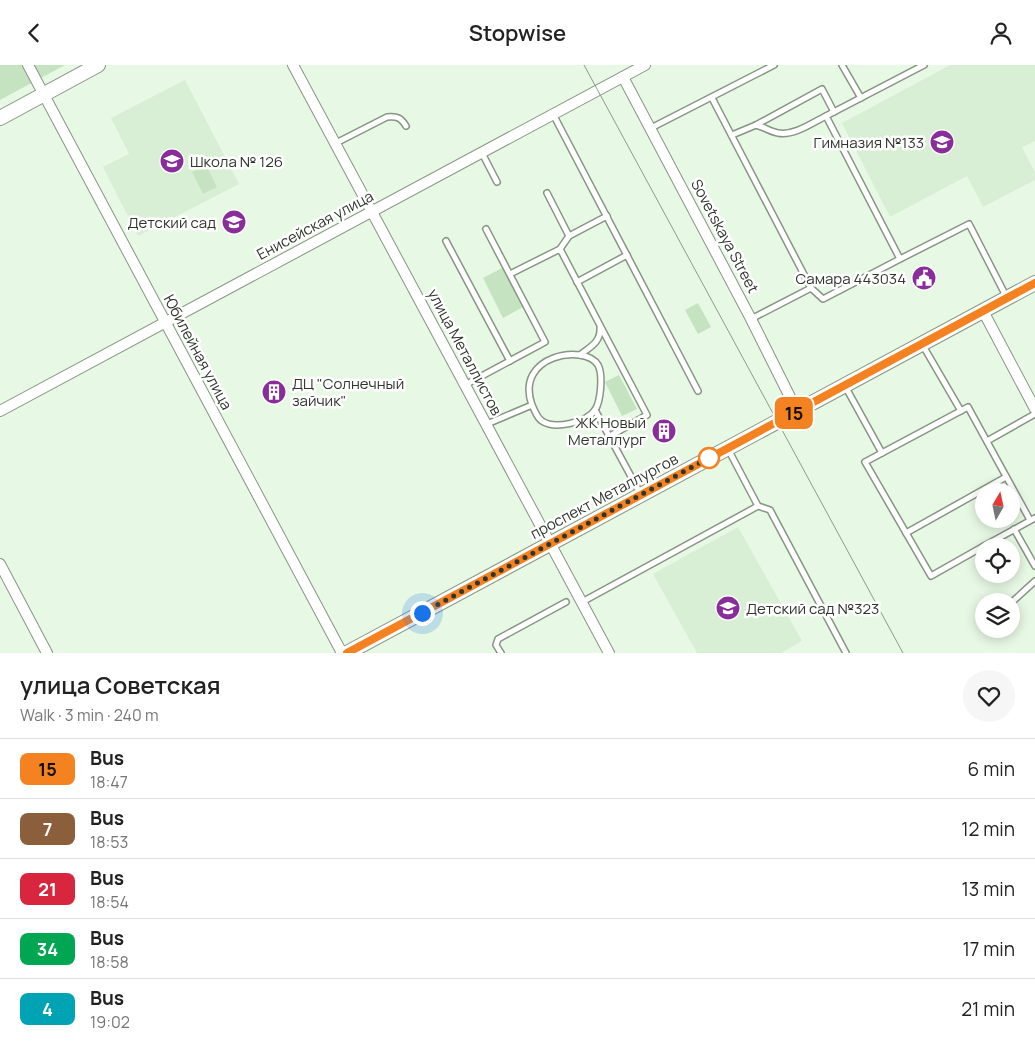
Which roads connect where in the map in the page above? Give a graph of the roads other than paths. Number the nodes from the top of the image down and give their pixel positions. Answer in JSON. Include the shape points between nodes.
{"nodes":[{"id":1,"x":28,"y":65,"type":"edge"},
{"id":2,"x":98,"y":65,"type":"edge"},
{"id":3,"x":293,"y":65,"type":"edge"},
{"id":4,"x":645,"y":65,"type":"edge"},
{"id":5,"x":774,"y":65,"type":"edge"},
{"id":6,"x":842,"y":65,"type":"edge"},
{"id":7,"x":924,"y":65,"type":"edge"},
{"id":8,"x":623,"y":77,"type":"junction"},
{"id":9,"x":44,"y":94,"type":"junction"},
{"id":10,"x":712,"y":98,"type":"junction"},
{"id":11,"x":860,"y":98,"type":"junction"},
{"id":12,"x":834,"y":112,"type":"junction"},
{"id":13,"x":553,"y":114,"type":"junction"},
{"id":14,"x":826,"y":116,"type":"junction"},
{"id":15,"x":0,"y":118,"type":"edge"},
{"id":16,"x":756,"y":125,"type":"junction"},
{"id":17,"x":406,"y":126,"type":"dead end"},
{"id":18,"x":651,"y":128,"type":"junction"},
{"id":19,"x":732,"y":135,"type":"junction"},
{"id":20,"x":336,"y":143,"type":"junction"},
{"id":21,"x":482,"y":153,"type":"junction"},
{"id":22,"x":497,"y":182,"type":"dead end"},
{"id":23,"x":547,"y":193,"type":"dead end"},
{"id":24,"x":372,"y":211,"type":"junction"},
{"id":25,"x":607,"y":216,"type":"junction"},
{"id":26,"x":486,"y":229,"type":"dead end"},
{"id":27,"x":569,"y":236,"type":"junction"},
{"id":28,"x":446,"y":241,"type":"dead end"},
{"id":29,"x":560,"y":249,"type":"junction"},
{"id":30,"x":627,"y":255,"type":"junction"},
{"id":31,"x":900,"y":259,"type":"junction"},
{"id":32,"x":510,"y":274,"type":"junction"},
{"id":33,"x":578,"y":282,"type":"junction"},
{"id":34,"x":1035,"y":283,"type":"edge"},
{"id":35,"x":810,"y":288,"type":"junction"},
{"id":36,"x":1007,"y":298,"type":"junction"},
{"id":37,"x":983,"y":311,"type":"junction"},
{"id":38,"x":751,"y":319,"type":"junction"},
{"id":39,"x":165,"y":323,"type":"junction"},
{"id":40,"x":600,"y":325,"type":"junction"},
{"id":41,"x":922,"y":344,"type":"junction"},
{"id":42,"x":579,"y":355,"type":"junction"},
{"id":43,"x":510,"y":361,"type":"junction"},
{"id":44,"x":465,"y":385,"type":"junction"},
{"id":45,"x":845,"y":385,"type":"junction"},
{"id":46,"x":698,"y":391,"type":"dead end"},
{"id":47,"x":532,"y":405,"type":"junction"},
{"id":48,"x":1035,"y":409,"type":"edge"},
{"id":49,"x":595,"y":410,"type":"junction"},
{"id":50,"x":0,"y":411,"type":"edge"},
{"id":51,"x":797,"y":411,"type":"junction"},
{"id":52,"x":960,"y":411,"type":"junction"},
{"id":53,"x":1035,"y":414,"type":"edge"},
{"id":54,"x":487,"y":425,"type":"junction"},
{"id":55,"x":610,"y":436,"type":"junction"},
{"id":56,"x":987,"y":441,"type":"junction"},
{"id":57,"x":728,"y":448,"type":"junction"},
{"id":58,"x":882,"y":453,"type":"junction"},
{"id":59,"x":1006,"y":477,"type":"junction"},
{"id":60,"x":641,"y":495,"type":"junction"},
{"id":61,"x":758,"y":506,"type":"junction"},
{"id":62,"x":1033,"y":519,"type":"edge"},
{"id":63,"x":1014,"y":529,"type":"junction"},
{"id":64,"x":906,"y":533,"type":"junction"},
{"id":65,"x":998,"y":538,"type":"edge"},
{"id":66,"x":551,"y":544,"type":"junction"},
{"id":67,"x":975,"y":551,"type":"edge"},
{"id":68,"x":0,"y":564,"type":"edge"},
{"id":69,"x":1035,"y":566,"type":"edge"},
{"id":70,"x":1035,"y":581,"type":"edge"},
{"id":71,"x":1020,"y":595,"type":"edge"},
{"id":72,"x":566,"y":602,"type":"dead end"},
{"id":73,"x":582,"y":602,"type":"junction"},
{"id":74,"x":47,"y":653,"type":"edge"},
{"id":75,"x":342,"y":653,"type":"edge"},
{"id":76,"x":347,"y":653,"type":"edge"},
{"id":77,"x":501,"y":653,"type":"edge"},
{"id":78,"x":610,"y":653,"type":"edge"},
{"id":79,"x":846,"y":653,"type":"edge"}],
"edges":[{"from":1,"to":9,"type":"street","name":"Юбилейная улица"},
{"from":2,"to":9,"type":"street"},
{"from":3,"to":20,"type":"street","name":"улица Металлистов"},
{"from":4,"to":8,"type":"street","name":"Енисейская улица"},
{"from":5,"to":10,"type":"lane"},
{"from":6,"to":11,"type":"lane"},
{"from":7,"to":11,"type":"lane"},
{"from":8,"to":13,"type":"street","name":"Енисейская улица"},
{"from":8,"to":18,"type":"street","name":"Sovetskaya Street"},
{"from":9,"to":15,"type":"street"},
{"from":9,"to":39,"type":"street","name":"Юбилейная улица"},
{"from":10,"to":18,"type":"lane"},
{"from":10,"to":19,"type":"lane"},
{"from":11,"to":12,"type":"lane"},
{"from":12,"to":14,"type":"lane"},
{"from":12,"to":16,"type":"lane","via":[[822,89]]},
{"from":13,"to":21,"type":"street","name":"Енисейская улица"},
{"from":13,"to":25,"type":"lane"},
{"from":14,"to":16,"type":"lane","via":[[784,134]]},
{"from":14,"to":31,"type":"lane"},
{"from":16,"to":19,"type":"lane"},
{"from":17,"to":20,"type":"lane","via":[[401,118],[387,117]]},
{"from":18,"to":38,"type":"street","name":"Sovetskaya Street"},
{"from":19,"to":35,"type":"lane"},
{"from":20,"to":24,"type":"street","name":"улица Металлистов"},
{"from":21,"to":22,"type":"lane"},
{"from":21,"to":24,"type":"street","name":"Енисейская улица"},
{"from":23,"to":27,"type":"lane"},
{"from":24,"to":39,"type":"street","name":"Енисейская улица"},
{"from":24,"to":44,"type":"street","name":"улица Металлистов"},
{"from":25,"to":27,"type":"lane"},
{"from":25,"to":30,"type":"lane"},
{"from":26,"to":32,"type":"lane"},
{"from":27,"to":29,"type":"lane"},
{"from":28,"to":43,"type":"lane"},
{"from":29,"to":32,"type":"lane"},
{"from":29,"to":33,"type":"lane"},
{"from":30,"to":33,"type":"lane"},
{"from":30,"to":46,"type":"lane"},
{"from":31,"to":35,"type":"lane","via":[[822,299]]},
{"from":31,"to":36,"type":"lane","via":[[970,224]]},
{"from":32,"to":43,"type":"lane","via":[[545,342]]},
{"from":33,"to":40,"type":"lane"},
{"from":34,"to":36,"type":"street","name":"проспект Металлургов"},
{"from":35,"to":38,"type":"lane"},
{"from":36,"to":37,"type":"street","name":"проспект Металлургов"},
{"from":37,"to":41,"type":"street","name":"проспект Металлургов"},
{"from":37,"to":48,"type":"street"},
{"from":38,"to":51,"type":"street","name":"Sovetskaya Street"},
{"from":39,"to":50,"type":"street","name":"Енисейская улица"},
{"from":39,"to":75,"type":"street","name":"Юбилейная улица"},
{"from":40,"to":42,"type":"lane","via":[[599,338]]},
{"from":40,"to":55,"type":"lane","via":[[647,415]]},
{"from":41,"to":45,"type":"street","name":"проспект Металлургов"},
{"from":41,"to":52,"type":"lane"},
{"from":42,"to":47,"type":"lane","via":[[556,357],[536,367],[529,381],[528,394]]},
{"from":42,"to":49,"type":"lane","via":[[593,359],[599,367],[601,380]]},
{"from":43,"to":44,"type":"lane"},
{"from":44,"to":54,"type":"street","name":"улица Металлистов"},
{"from":45,"to":51,"type":"street","name":"проспект Металлургов"},
{"from":45,"to":58,"type":"lane"},
{"from":47,"to":49,"type":"lane","via":[[541,421],[550,425],[568,424]]},
{"from":47,"to":54,"type":"lane"},
{"from":49,"to":55,"type":"lane"},
{"from":51,"to":57,"type":"street","name":"проспект Металлургов"},
{"from":52,"to":56,"type":"lane","via":[[968,407]]},
{"from":52,"to":58,"type":"lane"},
{"from":53,"to":56,"type":"lane"},
{"from":54,"to":66,"type":"street","name":"улица Металлистов"},
{"from":55,"to":60,"type":"lane"},
{"from":56,"to":59,"type":"lane"},
{"from":57,"to":60,"type":"street","name":"проспект Металлургов"},
{"from":57,"to":61,"type":"lane"},
{"from":58,"to":64,"type":"lane","via":[[866,462]]},
{"from":59,"to":62,"type":"lane"},
{"from":59,"to":64,"type":"lane"},
{"from":60,"to":66,"type":"street","name":"проспект Металлургов"},
{"from":61,"to":73,"type":"lane"},
{"from":61,"to":79,"type":"lane","via":[[770,510]]},
{"from":62,"to":63,"type":"lane"},
{"from":63,"to":65,"type":"lane"},
{"from":63,"to":69,"type":"lane"},
{"from":64,"to":67,"type":"lane","via":[[931,576]]},
{"from":66,"to":73,"type":"street","name":"улица Металлистов"},
{"from":66,"to":76,"type":"street","name":"проспект Металлургов"},
{"from":68,"to":74,"type":"street"},
{"from":70,"to":71,"type":"lane"},
{"from":72,"to":77,"type":"lane","via":[[498,639],[496,645]]},
{"from":73,"to":78,"type":"street","name":"улица Металлистов"}]}
